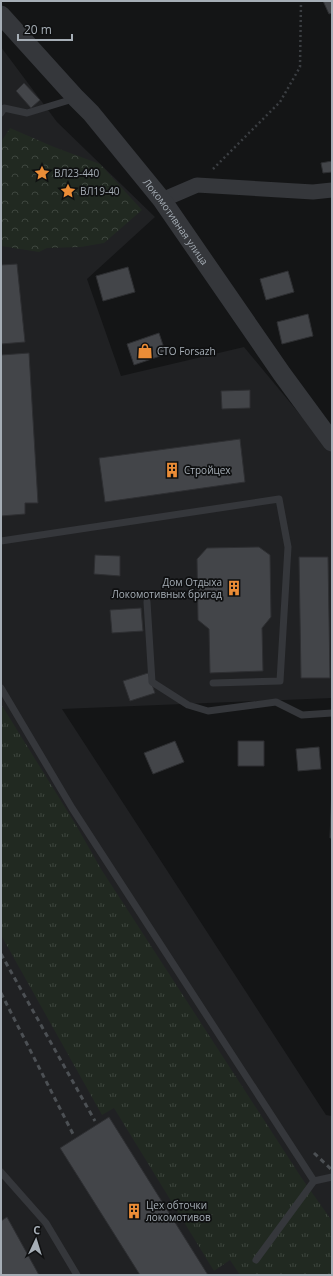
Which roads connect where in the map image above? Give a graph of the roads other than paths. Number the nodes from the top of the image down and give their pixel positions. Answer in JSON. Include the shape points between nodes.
{"nodes":[{"id":1,"x":1,"y":15,"type":"edge"},
{"id":2,"x":76,"y":98,"type":"junction"},
{"id":3,"x":2,"y":110,"type":"edge"},
{"id":4,"x":332,"y":190,"type":"edge"},
{"id":5,"x":162,"y":200,"type":"junction"},
{"id":6,"x":332,"y":442,"type":"edge"},
{"id":7,"x":1,"y":541,"type":"edge"},
{"id":8,"x":147,"y":602,"type":"dead end"},
{"id":9,"x":213,"y":683,"type":"dead end"},
{"id":10,"x":1,"y":688,"type":"edge"},
{"id":11,"x":332,"y":713,"type":"edge"},
{"id":12,"x":1,"y":1172,"type":"edge"},
{"id":13,"x":332,"y":1177,"type":"edge"},
{"id":14,"x":314,"y":1181,"type":"junction"},
{"id":15,"x":256,"y":1260,"type":"dead end"},
{"id":16,"x":77,"y":1275,"type":"edge"}],
"edges":[{"from":1,"to":2,"type":"street","name":"Локомотивная улица"},
{"from":2,"to":3,"type":"lane","via":[[27,113]]},
{"from":2,"to":5,"type":"street","name":"Локомотивная улица"},
{"from":4,"to":5,"type":"street","via":[[313,192],[197,185]]},
{"from":5,"to":6,"type":"street","name":"Локомотивная улица"},
{"from":7,"to":9,"type":"lane","via":[[279,499],[288,547],[280,681]]},
{"from":8,"to":11,"type":"lane","via":[[152,682],[188,705],[208,711],[276,702],[302,715]]},
{"from":10,"to":14,"type":"lane","via":[[72,808]]},
{"from":12,"to":16,"type":"lane","via":[[46,1222]]},
{"from":13,"to":14,"type":"lane"},
{"from":14,"to":15,"type":"lane"}]}
